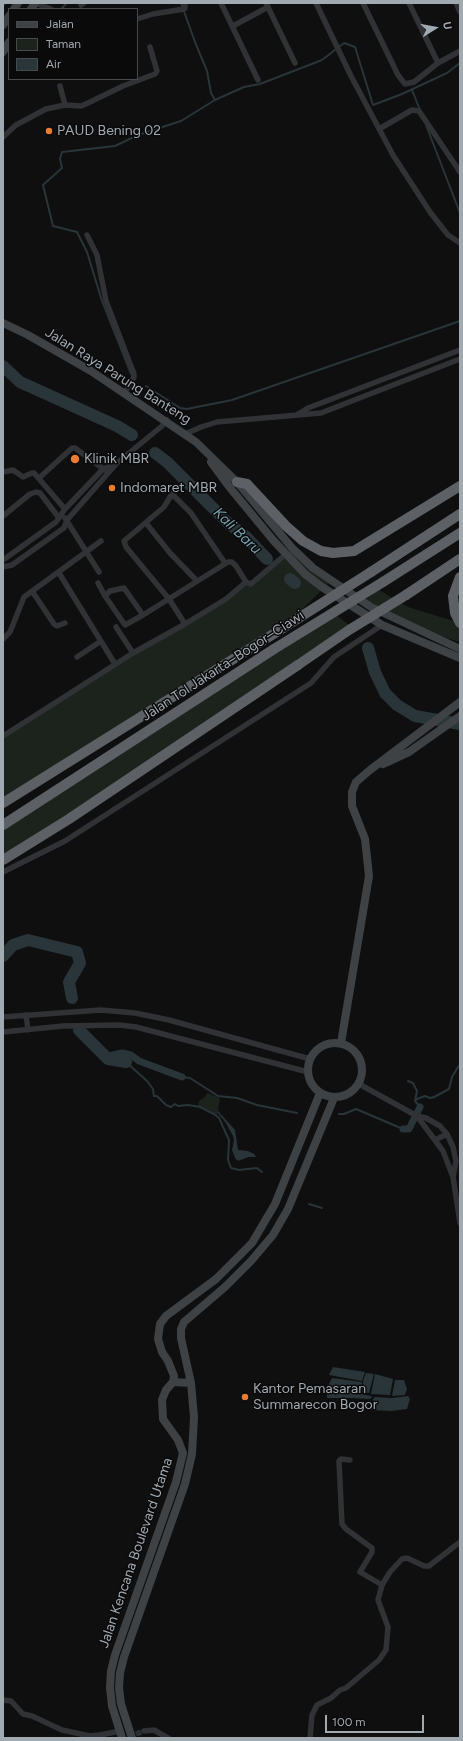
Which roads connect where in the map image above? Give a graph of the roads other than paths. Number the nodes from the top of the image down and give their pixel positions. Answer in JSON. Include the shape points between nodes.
{"nodes":[{"id":1,"x":35,"y":3,"type":"edge"},
{"id":2,"x":221,"y":3,"type":"edge"},
{"id":3,"x":316,"y":3,"type":"edge"},
{"id":4,"x":363,"y":3,"type":"edge"},
{"id":5,"x":409,"y":3,"type":"edge"},
{"id":6,"x":456,"y":3,"type":"edge"},
{"id":7,"x":267,"y":5,"type":"edge"},
{"id":8,"x":183,"y":7,"type":"edge"},
{"id":9,"x":50,"y":8,"type":"edge"},
{"id":10,"x":460,"y":11,"type":"edge"},
{"id":11,"x":138,"y":19,"type":"edge"},
{"id":12,"x":233,"y":26,"type":"junction"},
{"id":13,"x":150,"y":47,"type":"dead end"},
{"id":14,"x":460,"y":51,"type":"edge"},
{"id":15,"x":295,"y":63,"type":"dead end"},
{"id":16,"x":438,"y":63,"type":"junction"},
{"id":17,"x":258,"y":80,"type":"dead end"},
{"id":18,"x":60,"y":86,"type":"dead end"},
{"id":19,"x":65,"y":105,"type":"junction"},
{"id":20,"x":379,"y":129,"type":"junction"},
{"id":21,"x":3,"y":137,"type":"edge"},
{"id":22,"x":460,"y":172,"type":"edge"},
{"id":23,"x":86,"y":234,"type":"dead end"},
{"id":24,"x":460,"y":243,"type":"edge"},
{"id":25,"x":3,"y":323,"type":"edge"},
{"id":26,"x":460,"y":350,"type":"edge"},
{"id":27,"x":460,"y":359,"type":"edge"},
{"id":28,"x":125,"y":392,"type":"junction"},
{"id":29,"x":298,"y":414,"type":"junction"},
{"id":30,"x":164,"y":423,"type":"junction"},
{"id":31,"x":185,"y":434,"type":"junction"},
{"id":32,"x":119,"y":462,"type":"junction"},
{"id":33,"x":103,"y":469,"type":"junction"},
{"id":34,"x":3,"y":472,"type":"edge"},
{"id":35,"x":108,"y":474,"type":"junction"},
{"id":36,"x":39,"y":478,"type":"junction"},
{"id":37,"x":234,"y":486,"type":"junction"},
{"id":38,"x":460,"y":486,"type":"edge"},
{"id":39,"x":62,"y":514,"type":"junction"},
{"id":40,"x":460,"y":514,"type":"edge"},
{"id":41,"x":3,"y":516,"type":"edge"},
{"id":42,"x":67,"y":520,"type":"junction"},
{"id":43,"x":146,"y":523,"type":"junction"},
{"id":44,"x":460,"y":533,"type":"edge"},
{"id":45,"x":101,"y":541,"type":"dead end"},
{"id":46,"x":87,"y":552,"type":"junction"},
{"id":47,"x":284,"y":557,"type":"junction"},
{"id":48,"x":460,"y":559,"type":"edge"},
{"id":49,"x":3,"y":560,"type":"edge"},
{"id":50,"x":225,"y":563,"type":"junction"},
{"id":51,"x":3,"y":567,"type":"edge"},
{"id":52,"x":99,"y":572,"type":"dead end"},
{"id":53,"x":59,"y":573,"type":"junction"},
{"id":54,"x":460,"y":577,"type":"edge"},
{"id":55,"x":197,"y":581,"type":"junction"},
{"id":56,"x":98,"y":583,"type":"dead end"},
{"id":57,"x":248,"y":583,"type":"junction"},
{"id":58,"x":32,"y":590,"type":"junction"},
{"id":59,"x":105,"y":596,"type":"junction"},
{"id":60,"x":169,"y":600,"type":"junction"},
{"id":61,"x":143,"y":615,"type":"junction"},
{"id":62,"x":65,"y":623,"type":"dead end"},
{"id":63,"x":185,"y":624,"type":"junction"},
{"id":64,"x":460,"y":624,"type":"edge"},
{"id":65,"x":382,"y":625,"type":"junction"},
{"id":66,"x":116,"y":627,"type":"dead end"},
{"id":67,"x":3,"y":639,"type":"edge"},
{"id":68,"x":101,"y":641,"type":"junction"},
{"id":69,"x":460,"y":649,"type":"edge"},
{"id":70,"x":133,"y":653,"type":"junction"},
{"id":71,"x":449,"y":653,"type":"junction"},
{"id":72,"x":77,"y":657,"type":"dead end"},
{"id":73,"x":460,"y":658,"type":"edge"},
{"id":74,"x":115,"y":664,"type":"junction"},
{"id":75,"x":460,"y":664,"type":"edge"},
{"id":76,"x":458,"y":702,"type":"edge"},
{"id":77,"x":460,"y":716,"type":"edge"},
{"id":78,"x":3,"y":736,"type":"edge"},
{"id":79,"x":370,"y":770,"type":"junction"},
{"id":80,"x":3,"y":803,"type":"edge"},
{"id":81,"x":3,"y":825,"type":"edge"},
{"id":82,"x":3,"y":860,"type":"edge"},
{"id":83,"x":3,"y":872,"type":"edge"},
{"id":84,"x":26,"y":1015,"type":"junction"},
{"id":85,"x":3,"y":1017,"type":"edge"},
{"id":86,"x":28,"y":1030,"type":"junction"},
{"id":87,"x":3,"y":1032,"type":"edge"},
{"id":88,"x":341,"y":1043,"type":"junction"},
{"id":89,"x":310,"y":1059,"type":"junction"},
{"id":90,"x":308,"y":1072,"type":"junction"},
{"id":91,"x":359,"y":1084,"type":"junction"},
{"id":92,"x":320,"y":1093,"type":"junction"},
{"id":93,"x":334,"y":1098,"type":"junction"},
{"id":94,"x":417,"y":1116,"type":"junction"},
{"id":95,"x":447,"y":1134,"type":"junction"},
{"id":96,"x":435,"y":1140,"type":"junction"},
{"id":97,"x":453,"y":1177,"type":"junction"},
{"id":98,"x":460,"y":1223,"type":"edge"},
{"id":99,"x":173,"y":1382,"type":"junction"},
{"id":100,"x":191,"y":1383,"type":"junction"},
{"id":101,"x":183,"y":1453,"type":"junction"},
{"id":102,"x":192,"y":1454,"type":"junction"},
{"id":103,"x":350,"y":1460,"type":"dead end"},
{"id":104,"x":460,"y":1542,"type":"edge"},
{"id":105,"x":382,"y":1585,"type":"junction"},
{"id":106,"x":3,"y":1700,"type":"edge"},
{"id":107,"x":144,"y":1731,"type":"tunnel mouth"},
{"id":108,"x":121,"y":1734,"type":"edge"},
{"id":109,"x":101,"y":1737,"type":"edge"},
{"id":110,"x":132,"y":1738,"type":"edge"},
{"id":111,"x":168,"y":1738,"type":"edge"},
{"id":112,"x":310,"y":1738,"type":"edge"}],
"edges":[{"from":1,"to":9,"type":"street"},
{"from":2,"to":12,"type":"street"},
{"from":3,"to":20,"type":"street"},
{"from":4,"to":16,"type":"street","via":[[398,75],[405,84],[414,82]]},
{"from":5,"to":16,"type":"street"},
{"from":6,"to":10,"type":"street"},
{"from":7,"to":12,"type":"street"},
{"from":7,"to":15,"type":"street"},
{"from":8,"to":11,"type":"street"},
{"from":12,"to":17,"type":"street"},
{"from":13,"to":19,"type":"street","via":[[157,71],[155,74],[81,106]]},
{"from":14,"to":16,"type":"street"},
{"from":18,"to":19,"type":"street"},
{"from":19,"to":21,"type":"street","via":[[46,109],[27,118]]},
{"from":20,"to":22,"type":"street","via":[[412,110],[420,111]]},
{"from":20,"to":24,"type":"street","via":[[430,212],[448,235]]},
{"from":23,"to":28,"type":"street","via":[[97,255],[106,301],[134,374]]},
{"from":25,"to":28,"type":"street","name":"Jalan Raya Parung Banteng","via":[[47,345]]},
{"from":26,"to":29,"type":"street"},
{"from":27,"to":29,"type":"street","via":[[321,413]]},
{"from":28,"to":30,"type":"street","name":"Jalan Raya Parung Banteng"},
{"from":29,"to":31,"type":"street","via":[[217,422]]},
{"from":30,"to":31,"type":"street","name":"Jalan Raya Parung Banteng"},
{"from":30,"to":32,"type":"street"},
{"from":31,"to":37,"type":"street","name":"Jalan Raya Parung Banteng","via":[[196,442]]},
{"from":32,"to":33,"type":"street"},
{"from":32,"to":35,"type":"street"},
{"from":33,"to":35,"type":"street"},
{"from":33,"to":36,"type":"street","via":[[72,448]]},
{"from":33,"to":39,"type":"street"},
{"from":34,"to":36,"type":"street","via":[[13,470],[23,477],[32,473]]},
{"from":35,"to":42,"type":"street"},
{"from":36,"to":39,"type":"street"},
{"from":37,"to":38,"type":"highway","via":[[247,484],[302,541],[321,551],[333,553],[354,551]]},
{"from":37,"to":47,"type":"street","name":"Jalan Raya Parung Banteng"},
{"from":37,"to":69,"type":"street","name":"Jalan Raya Parung Banteng","via":[[313,568],[371,607]]},
{"from":39,"to":41,"type":"street","via":[[36,492]]},
{"from":39,"to":42,"type":"street"},
{"from":39,"to":49,"type":"street","via":[[52,526]]},
{"from":40,"to":80,"type":"highway","name":"Jalan Tol Jakarta–Bogor–Ciawi","bridge":true},
{"from":42,"to":46,"type":"street"},
{"from":42,"to":51,"type":"street","via":[[64,528],[12,565]]},
{"from":43,"to":50,"type":"street","via":[[164,507],[172,494],[191,513]]},
{"from":43,"to":55,"type":"street"},
{"from":43,"to":60,"type":"street","via":[[124,541],[124,544]]},
{"from":44,"to":81,"type":"highway","name":"Jalan Tol Jakarta–Bogor–Ciawi","bridge":true,"via":[[274,649]]},
{"from":45,"to":46,"type":"street"},
{"from":46,"to":52,"type":"street"},
{"from":46,"to":53,"type":"street"},
{"from":47,"to":57,"type":"street"},
{"from":47,"to":65,"type":"street","name":"Jalan Raya Parung Banteng","via":[[322,587]]},
{"from":48,"to":82,"type":"highway","bridge":true,"via":[[349,630],[69,819]]},
{"from":50,"to":55,"type":"street"},
{"from":50,"to":57,"type":"street","via":[[232,562]]},
{"from":53,"to":58,"type":"street"},
{"from":53,"to":68,"type":"street"},
{"from":54,"to":64,"type":"highway","via":[[453,596],[455,613]]},
{"from":55,"to":60,"type":"street"},
{"from":56,"to":59,"type":"street"},
{"from":57,"to":63,"type":"street"},
{"from":58,"to":62,"type":"street","via":[[54,624],[57,626]]},
{"from":58,"to":67,"type":"street","via":[[24,597],[10,632]]},
{"from":59,"to":61,"type":"street","via":[[110,591],[124,588]]},
{"from":59,"to":61,"type":"street","via":[[124,624]]},
{"from":60,"to":61,"type":"street"},
{"from":60,"to":63,"type":"street"},
{"from":63,"to":70,"type":"street"},
{"from":65,"to":71,"type":"street","name":"Jalan Raya Parung Banteng"},
{"from":65,"to":83,"type":"street","via":[[334,656],[310,683],[65,841]]},
{"from":66,"to":70,"type":"street"},
{"from":68,"to":72,"type":"street"},
{"from":68,"to":74,"type":"street"},
{"from":70,"to":74,"type":"street"},
{"from":71,"to":73,"type":"street","name":"Jalan Raya Parung Banteng"},
{"from":71,"to":75,"type":"street"},
{"from":74,"to":78,"type":"street"},
{"from":76,"to":79,"type":"street"},
{"from":77,"to":79,"type":"street","via":[[409,752]]},
{"from":79,"to":88,"type":"street","via":[[356,782],[352,792],[352,806],[366,839],[369,876]]},
{"from":84,"to":85,"type":"street"},
{"from":84,"to":86,"type":"street"},
{"from":84,"to":89,"type":"street","via":[[101,1010],[135,1013]]},
{"from":86,"to":87,"type":"street"},
{"from":86,"to":90,"type":"street","via":[[105,1024],[136,1027]]},
{"from":88,"to":89,"type":"street","via":[[324,1045]]},
{"from":88,"to":91,"type":"street","via":[[359,1056],[363,1070]]},
{"from":89,"to":90,"type":"street"},
{"from":90,"to":92,"type":"street","via":[[310,1080]]},
{"from":91,"to":93,"type":"street","via":[[348,1094]]},
{"from":91,"to":94,"type":"street"},
{"from":92,"to":93,"type":"street"},
{"from":92,"to":99,"type":"street","via":[[275,1204],[252,1243],[216,1279],[166,1316],[160,1324],[158,1339],[172,1370]]},
{"from":93,"to":100,"type":"street","name":"Jalan Kencana Boulevard Utama","via":[[288,1209],[273,1236],[225,1287],[184,1322],[181,1338]]},
{"from":94,"to":95,"type":"street","via":[[440,1126]]},
{"from":94,"to":96,"type":"street"},
{"from":95,"to":96,"type":"street"},
{"from":95,"to":97,"type":"street","via":[[456,1161]]},
{"from":96,"to":97,"type":"street","via":[[443,1151]]},
{"from":97,"to":98,"type":"street"},
{"from":99,"to":100,"type":"street"},
{"from":99,"to":101,"type":"street","name":"Jalan Kencana Boulevard Utama","via":[[162,1400],[163,1419],[178,1440]]},
{"from":100,"to":102,"type":"street","name":"Jalan Kencana Boulevard Utama","via":[[194,1417]]},
{"from":101,"to":102,"type":"street"},
{"from":101,"to":108,"type":"street","name":"Jalan Kencana Boulevard Utama","via":[[176,1482],[115,1655],[110,1688],[112,1706]]},
{"from":102,"to":110,"type":"street","name":"Jalan Kencana Boulevard Utama","via":[[185,1484],[120,1673],[121,1704]]},
{"from":103,"to":105,"type":"street","via":[[339,1461],[342,1524],[372,1548],[360,1573]]},
{"from":104,"to":105,"type":"street","via":[[429,1566],[407,1558],[402,1559]]},
{"from":105,"to":112,"type":"street","via":[[378,1600],[388,1627],[386,1650],[379,1660],[346,1688],[317,1705],[312,1715]]},
{"from":106,"to":109,"type":"street","via":[[11,1701],[23,1714],[62,1730]]},
{"from":107,"to":111,"type":"street","via":[[154,1730]]},
{"from":108,"to":109,"type":"street"}]}
